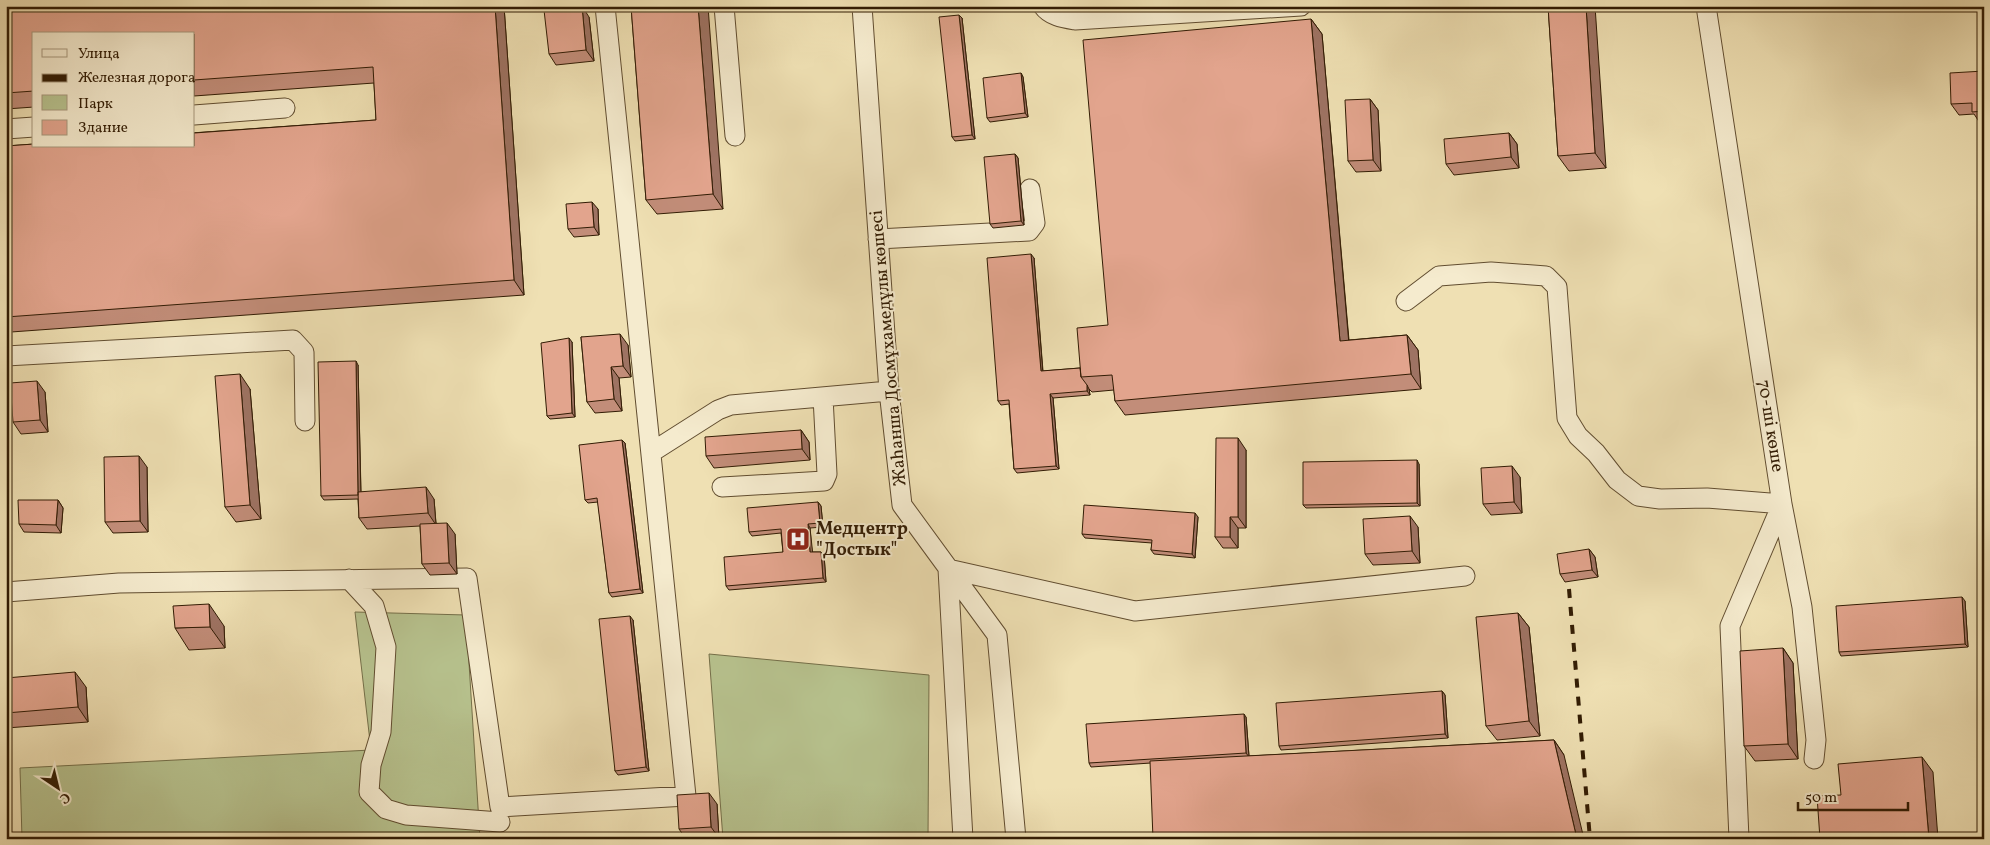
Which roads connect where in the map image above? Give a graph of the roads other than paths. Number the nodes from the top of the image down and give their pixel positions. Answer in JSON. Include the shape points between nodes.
{"nodes":[{"id":1,"x":605,"y":6,"type":"edge"},
{"id":2,"x":724,"y":6,"type":"edge"},
{"id":3,"x":862,"y":6,"type":"edge"},
{"id":4,"x":1043,"y":6,"type":"edge"},
{"id":5,"x":1301,"y":6,"type":"edge"},
{"id":6,"x":1706,"y":6,"type":"edge"},
{"id":7,"x":284,"y":108,"type":"dead end"},
{"id":8,"x":195,"y":115,"type":"edge"},
{"id":9,"x":32,"y":127,"type":"edge"},
{"id":10,"x":6,"y":129,"type":"edge"},
{"id":11,"x":735,"y":136,"type":"dead end"},
{"id":12,"x":1030,"y":189,"type":"dead end"},
{"id":13,"x":878,"y":240,"type":"junction"},
{"id":14,"x":1406,"y":301,"type":"dead end"},
{"id":15,"x":6,"y":356,"type":"edge"},
{"id":16,"x":889,"y":391,"type":"junction"},
{"id":17,"x":823,"y":397,"type":"junction"},
{"id":18,"x":305,"y":421,"type":"dead end"},
{"id":19,"x":652,"y":452,"type":"junction"},
{"id":20,"x":722,"y":487,"type":"dead end"},
{"id":21,"x":1782,"y":504,"type":"junction"},
{"id":22,"x":948,"y":569,"type":"junction"},
{"id":23,"x":1465,"y":576,"type":"dead end"},
{"id":24,"x":349,"y":580,"type":"junction"},
{"id":25,"x":6,"y":592,"type":"edge"},
{"id":26,"x":1814,"y":758,"type":"dead end"},
{"id":27,"x":500,"y":823,"type":"edge"},
{"id":28,"x":963,"y":839,"type":"edge"},
{"id":29,"x":1016,"y":839,"type":"edge"},
{"id":30,"x":1739,"y":839,"type":"edge"}],
"edges":[{"from":1,"to":19,"type":"street"},
{"from":2,"to":11,"type":"street"},
{"from":3,"to":13,"type":"street","name":"Жаһанша Досмұхамедұлы көшесі"},
{"from":4,"to":5,"type":"street","via":[[1060,17],[1074,20]]},
{"from":6,"to":21,"type":"street","name":"70-ші көше"},
{"from":7,"to":8,"type":"street"},
{"from":9,"to":10,"type":"street"},
{"from":12,"to":13,"type":"street","via":[[1035,223],[1029,231]]},
{"from":13,"to":16,"type":"street","name":"Жаһанша Досмұхамедұлы көшесі"},
{"from":14,"to":21,"type":"street","via":[[1439,276],[1491,272],[1546,276],[1557,287],[1567,418],[1578,436],[1617,480],[1638,496],[1660,500],[1707,498]]},
{"from":15,"to":18,"type":"street","via":[[293,340],[304,352]]},
{"from":16,"to":17,"type":"street"},
{"from":16,"to":22,"type":"street","name":"Жаһанша Досмұхамедұлы көшесі","via":[[902,505]]},
{"from":17,"to":19,"type":"street","via":[[731,405]]},
{"from":17,"to":20,"type":"street","via":[[828,474],[824,481]]},
{"from":19,"to":27,"type":"street","via":[[686,796]]},
{"from":21,"to":26,"type":"street","name":"70-ші көше","via":[[1802,608],[1816,740]]},
{"from":21,"to":30,"type":"street","via":[[1730,626]]},
{"from":22,"to":23,"type":"street","via":[[1135,611]]},
{"from":22,"to":28,"type":"street"},
{"from":22,"to":29,"type":"street","name":"Жаһанша Досмұхамедұлы көшесі","via":[[997,635]]},
{"from":24,"to":25,"type":"street","via":[[119,583]]},
{"from":24,"to":27,"type":"street","via":[[374,606],[386,647],[380,732],[371,765],[369,792],[386,809],[406,814]]},
{"from":24,"to":27,"type":"street","via":[[467,578]]}]}
